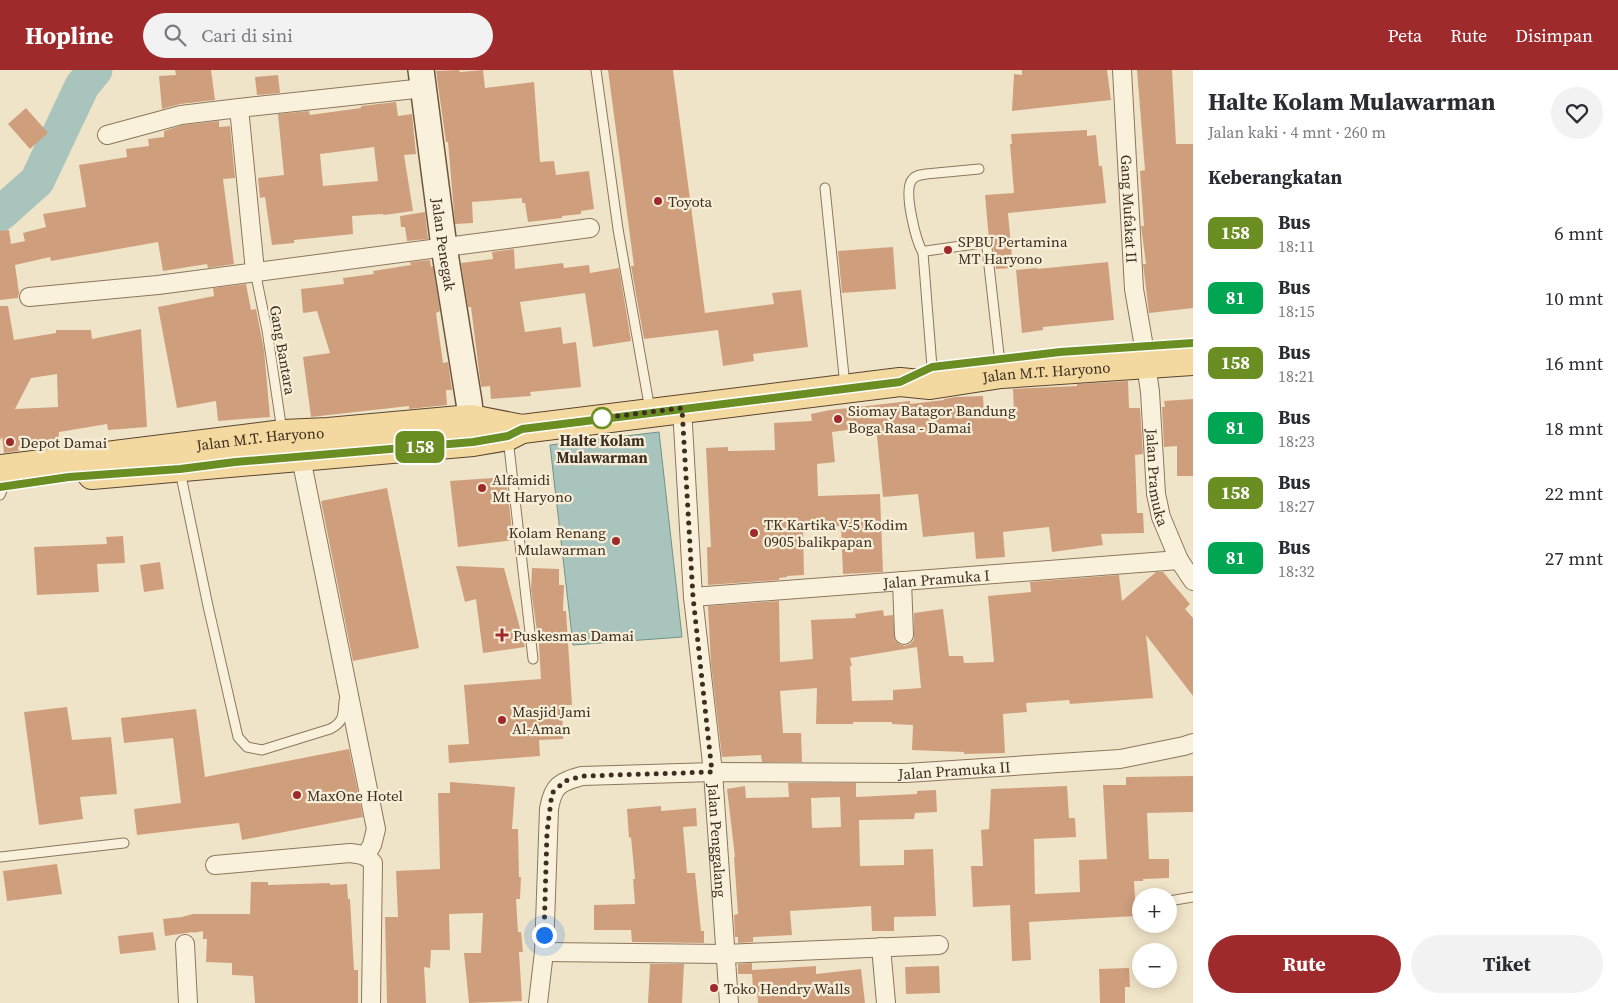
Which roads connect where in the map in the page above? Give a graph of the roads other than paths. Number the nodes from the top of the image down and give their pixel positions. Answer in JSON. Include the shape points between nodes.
{"nodes":[{"id":1,"x":596,"y":70,"type":"edge"},
{"id":2,"x":1122,"y":70,"type":"edge"},
{"id":3,"x":422,"y":79,"type":"edge"},
{"id":4,"x":239,"y":108,"type":"junction"},
{"id":5,"x":107,"y":135,"type":"dead end"},
{"id":6,"x":979,"y":169,"type":"dead end"},
{"id":7,"x":825,"y":188,"type":"dead end"},
{"id":8,"x":590,"y":228,"type":"dead end"},
{"id":9,"x":444,"y":247,"type":"junction"},
{"id":10,"x":923,"y":253,"type":"junction"},
{"id":11,"x":255,"y":272,"type":"junction"},
{"id":12,"x":28,"y":296,"type":"dead end"},
{"id":13,"x":1193,"y":343,"type":"edge"},
{"id":14,"x":1145,"y":356,"type":"junction"},
{"id":15,"x":1193,"y":361,"type":"edge"},
{"id":16,"x":1000,"y":366,"type":"junction"},
{"id":17,"x":932,"y":367,"type":"junction"},
{"id":18,"x":900,"y":382,"type":"junction"},
{"id":19,"x":845,"y":388,"type":"junction"},
{"id":20,"x":682,"y":408,"type":"junction"},
{"id":21,"x":651,"y":412,"type":"junction"},
{"id":22,"x":512,"y":430,"type":"junction"},
{"id":23,"x":472,"y":431,"type":"junction"},
{"id":24,"x":283,"y":434,"type":"junction"},
{"id":25,"x":298,"y":458,"type":"junction"},
{"id":26,"x":180,"y":469,"type":"junction"},
{"id":27,"x":1,"y":483,"type":"edge"},
{"id":28,"x":1179,"y":560,"type":"junction"},
{"id":29,"x":902,"y":581,"type":"junction"},
{"id":30,"x":1193,"y":581,"type":"edge"},
{"id":31,"x":693,"y":597,"type":"junction"},
{"id":32,"x":904,"y":635,"type":"dead end"},
{"id":33,"x":533,"y":659,"type":"dead end"},
{"id":34,"x":1193,"y":743,"type":"edge"},
{"id":35,"x":712,"y":772,"type":"junction"},
{"id":36,"x":124,"y":843,"type":"dead end"},
{"id":37,"x":364,"y":856,"type":"junction"},
{"id":38,"x":0,"y":857,"type":"edge"},
{"id":39,"x":215,"y":865,"type":"dead end"},
{"id":40,"x":1193,"y":897,"type":"edge"},
{"id":41,"x":1177,"y":900,"type":"edge"},
{"id":42,"x":185,"y":944,"type":"dead end"},
{"id":43,"x":939,"y":945,"type":"dead end"},
{"id":44,"x":881,"y":947,"type":"junction"},
{"id":45,"x":544,"y":952,"type":"junction"},
{"id":46,"x":725,"y":954,"type":"junction"},
{"id":47,"x":188,"y":1003,"type":"edge"},
{"id":48,"x":371,"y":1003,"type":"edge"},
{"id":49,"x":538,"y":1003,"type":"edge"},
{"id":50,"x":729,"y":1003,"type":"edge"},
{"id":51,"x":886,"y":1003,"type":"edge"}],
"edges":[{"from":1,"to":21,"type":"lane","via":[[618,229]]},
{"from":2,"to":14,"type":"street","name":"Gang Mufakat II","via":[[1134,289]]},
{"from":3,"to":4,"type":"street"},
{"from":3,"to":9,"type":"street","name":"Jalan Penegak"},
{"from":4,"to":5,"type":"street","via":[[181,115]]},
{"from":4,"to":11,"type":"street"},
{"from":6,"to":10,"type":"lane","via":[[918,175],[911,180],[913,221]]},
{"from":7,"to":19,"type":"lane"},
{"from":8,"to":9,"type":"street"},
{"from":9,"to":11,"type":"street"},
{"from":9,"to":23,"type":"street","name":"Jalan Penegak"},
{"from":10,"to":16,"type":"lane","via":[[978,243],[986,245]]},
{"from":10,"to":17,"type":"lane"},
{"from":11,"to":12,"type":"street","via":[[158,285]]},
{"from":11,"to":24,"type":"lane","name":"Gang Bantara"},
{"from":13,"to":14,"type":"main road","name":"Jalan M.T. Haryono"},
{"from":14,"to":15,"type":"main road","name":"Jalan M.T. Haryono"},
{"from":14,"to":16,"type":"main road","name":"Jalan M.T. Haryono"},
{"from":14,"to":28,"type":"street","name":"Jalan Pramuka","via":[[1156,494],[1161,517]]},
{"from":16,"to":17,"type":"main road","name":"Jalan M.T. Haryono"},
{"from":16,"to":18,"type":"main road","name":"Jalan M.T. Haryono","via":[[930,385]]},
{"from":17,"to":18,"type":"main road","name":"Jalan M.T. Haryono"},
{"from":18,"to":19,"type":"main road","name":"Jalan M.T. Haryono"},
{"from":19,"to":20,"type":"main road","name":"Jalan M.T. Haryono"},
{"from":20,"to":21,"type":"main road","name":"Jalan M.T. Haryono"},
{"from":20,"to":31,"type":"street","name":"Jalan Penggalang"},
{"from":21,"to":22,"type":"main road","name":"Jalan M.T. Haryono"},
{"from":22,"to":23,"type":"main road","name":"Jalan M.T. Haryono"},
{"from":22,"to":33,"type":"lane"},
{"from":23,"to":24,"type":"main road","name":"Jalan M.T. Haryono"},
{"from":23,"to":25,"type":"main road","name":"Jalan M.T. Haryono"},
{"from":24,"to":27,"type":"main road","name":"Jalan M.T. Haryono"},
{"from":25,"to":26,"type":"main road","name":"Jalan M.T. Haryono"},
{"from":25,"to":26,"type":"lane","via":[[344,700],[343,712],[338,725],[330,729],[262,750],[243,744],[234,724]]},
{"from":25,"to":37,"type":"street","via":[[376,829],[372,845]]},
{"from":26,"to":27,"type":"main road","name":"Jalan M.T. Haryono"},
{"from":28,"to":29,"type":"street","name":"Jalan Pramuka I"},
{"from":28,"to":30,"type":"street","name":"Jalan Pramuka"},
{"from":29,"to":31,"type":"street","name":"Jalan Pramuka I"},
{"from":29,"to":32,"type":"street"},
{"from":31,"to":35,"type":"street","name":"Jalan Penggalang"},
{"from":34,"to":35,"type":"street","name":"Jalan Pramuka II","via":[[1120,758],[906,773]]},
{"from":35,"to":45,"type":"street","name":"Jalan Pramuka II","via":[[582,776],[565,781],[552,793],[547,832]]},
{"from":35,"to":46,"type":"street","name":"Jalan Penggalang"},
{"from":36,"to":38,"type":"lane"},
{"from":37,"to":39,"type":"street","via":[[350,853]]},
{"from":37,"to":48,"type":"street","via":[[373,862]]},
{"from":40,"to":41,"type":"lane"},
{"from":42,"to":47,"type":"street"},
{"from":43,"to":44,"type":"street"},
{"from":44,"to":46,"type":"street"},
{"from":44,"to":51,"type":"street"},
{"from":45,"to":46,"type":"street"},
{"from":45,"to":49,"type":"street","name":"Jalan Pramuka II"},
{"from":46,"to":50,"type":"street","name":"Jalan Penggalang"}]}
